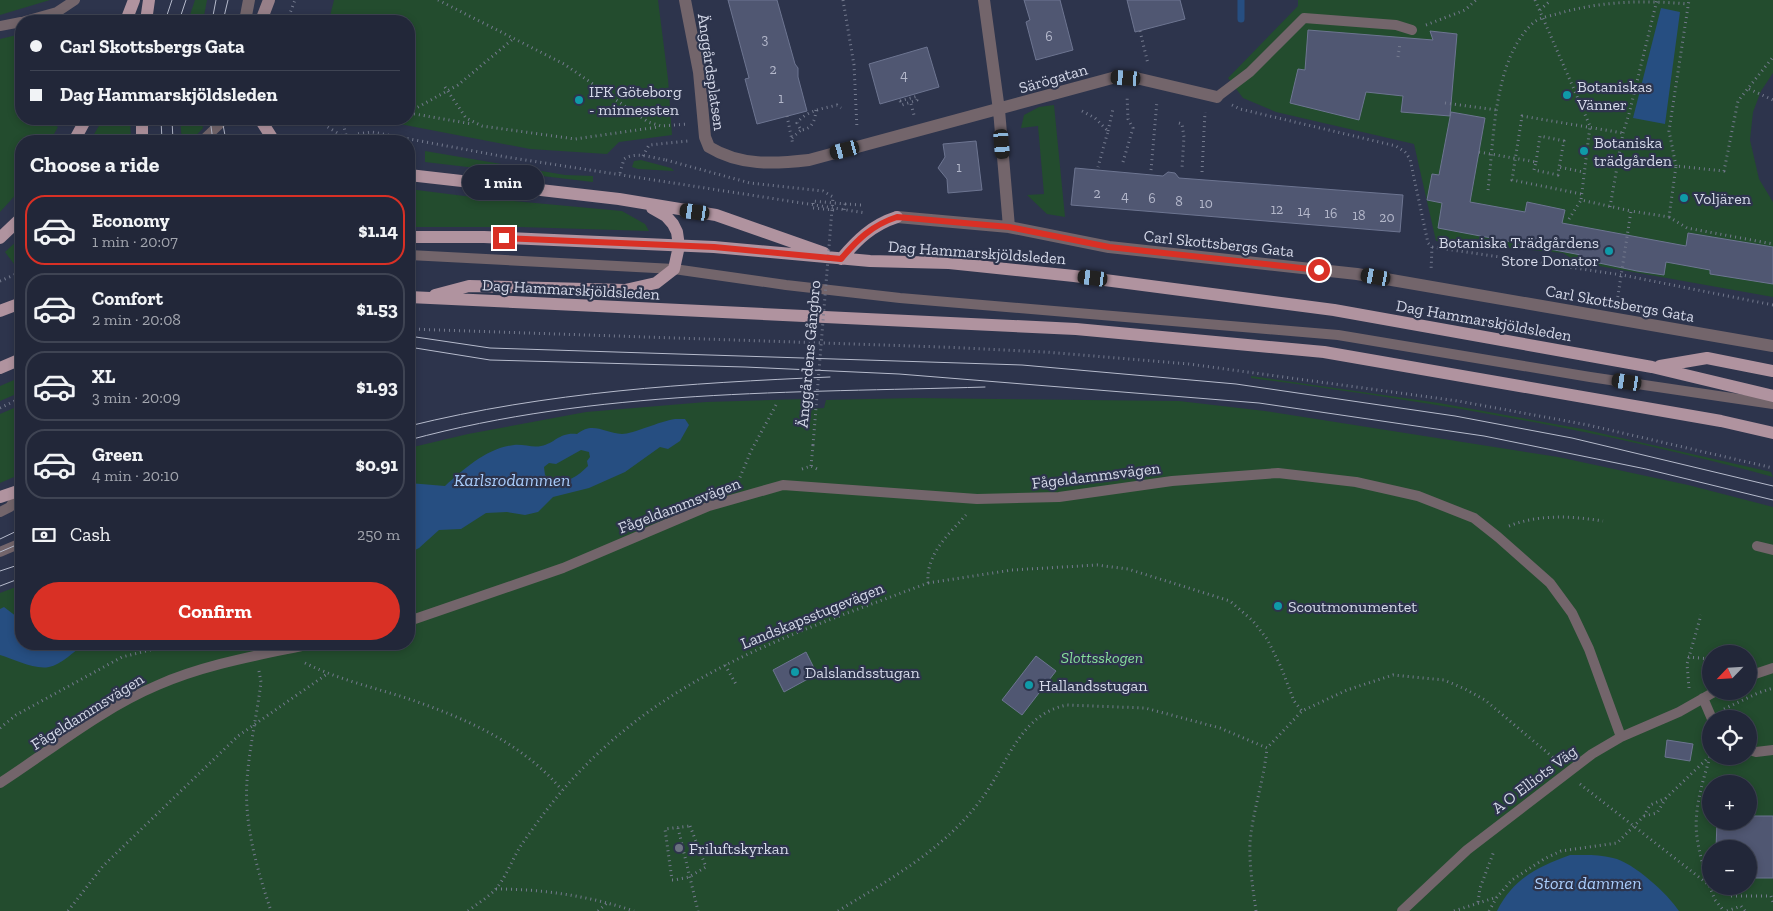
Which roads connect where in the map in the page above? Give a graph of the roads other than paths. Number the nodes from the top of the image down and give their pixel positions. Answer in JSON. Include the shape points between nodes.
{"nodes":[{"id":1,"x":74,"y":0,"type":"edge"},
{"id":2,"x":134,"y":0,"type":"edge"},
{"id":3,"x":150,"y":0,"type":"edge"},
{"id":4,"x":249,"y":0,"type":"edge"},
{"id":5,"x":269,"y":0,"type":"edge"},
{"id":6,"x":685,"y":0,"type":"edge"},
{"id":7,"x":984,"y":0,"type":"edge"},
{"id":8,"x":47,"y":15,"type":"edge"},
{"id":9,"x":128,"y":15,"type":"edge"},
{"id":10,"x":147,"y":15,"type":"edge"},
{"id":11,"x":246,"y":15,"type":"edge"},
{"id":12,"x":264,"y":15,"type":"edge"},
{"id":13,"x":15,"y":23,"type":"edge"},
{"id":14,"x":0,"y":26,"type":"edge"},
{"id":15,"x":1412,"y":30,"type":"road end"},
{"id":16,"x":1211,"y":96,"type":"joint"},
{"id":17,"x":998,"y":110,"type":"junction"},
{"id":18,"x":219,"y":125,"type":"edge"},
{"id":19,"x":208,"y":135,"type":"edge"},
{"id":20,"x":707,"y":142,"type":"joint"},
{"id":21,"x":415,"y":176,"type":"edge"},
{"id":22,"x":636,"y":203,"type":"junction"},
{"id":23,"x":897,"y":217,"type":"joint"},
{"id":24,"x":15,"y":224,"type":"edge"},
{"id":25,"x":1009,"y":227,"type":"junction"},
{"id":26,"x":415,"y":236,"type":"edge"},
{"id":27,"x":0,"y":238,"type":"edge"},
{"id":28,"x":679,"y":246,"type":"junction"},
{"id":29,"x":415,"y":255,"type":"edge"},
{"id":30,"x":841,"y":259,"type":"junction"},
{"id":31,"x":674,"y":269,"type":"junction"},
{"id":32,"x":415,"y":297,"type":"edge"},
{"id":33,"x":423,"y":298,"type":"junction"},
{"id":34,"x":15,"y":305,"type":"edge"},
{"id":35,"x":1,"y":311,"type":"edge"},
{"id":36,"x":1773,"y":346,"type":"edge"},
{"id":37,"x":15,"y":362,"type":"edge"},
{"id":38,"x":1652,"y":367,"type":"junction"},
{"id":39,"x":0,"y":368,"type":"edge"},
{"id":40,"x":1773,"y":371,"type":"edge"},
{"id":41,"x":1773,"y":396,"type":"edge"},
{"id":42,"x":1773,"y":404,"type":"edge"},
{"id":43,"x":1773,"y":432,"type":"edge"},
{"id":44,"x":15,"y":492,"type":"edge"},
{"id":45,"x":0,"y":497,"type":"edge"},
{"id":46,"x":15,"y":498,"type":"edge"},
{"id":47,"x":0,"y":512,"type":"edge"},
{"id":48,"x":15,"y":546,"type":"edge"},
{"id":49,"x":1757,"y":546,"type":"dead end"},
{"id":50,"x":1773,"y":550,"type":"edge"},
{"id":51,"x":0,"y":552,"type":"edge"},
{"id":52,"x":415,"y":619,"type":"edge"},
{"id":53,"x":282,"y":650,"type":"edge"},
{"id":54,"x":1773,"y":668,"type":"edge"},
{"id":55,"x":1758,"y":673,"type":"edge"},
{"id":56,"x":1700,"y":700,"type":"joint"},
{"id":57,"x":1706,"y":710,"type":"edge"},
{"id":58,"x":1621,"y":737,"type":"junction"},
{"id":59,"x":1773,"y":750,"type":"edge"},
{"id":60,"x":1757,"y":752,"type":"edge"},
{"id":61,"x":0,"y":783,"type":"edge"},
{"id":62,"x":1402,"y":911,"type":"edge"}],
"edges":[{"from":1,"to":8,"type":"lane"},
{"from":2,"to":9,"type":"main road"},
{"from":3,"to":10,"type":"main road"},
{"from":4,"to":11,"type":"street"},
{"from":5,"to":12,"type":"main road"},
{"from":6,"to":20,"type":"street","name":"Änggårdsplatsen","via":[[699,72]]},
{"from":7,"to":17,"type":"street"},
{"from":13,"to":14,"type":"lane"},
{"from":15,"to":16,"type":"lane","via":[[1396,24],[1304,18],[1250,72]]},
{"from":16,"to":17,"type":"street","name":"Särögatan","via":[[1116,77]]},
{"from":17,"to":20,"type":"street","name":"Särögatan","via":[[809,160],[747,162],[731,159]]},
{"from":17,"to":25,"type":"street"},
{"from":18,"to":19,"type":"lane"},
{"from":21,"to":22,"type":"main road"},
{"from":22,"to":28,"type":"main road","via":[[666,216],[677,232]]},
{"from":22,"to":30,"type":"main road","via":[[716,214]]},
{"from":23,"to":25,"type":"street","name":"Carl Skottsbergs Gata"},
{"from":23,"to":30,"type":"main road","via":[[862,235]]},
{"from":24,"to":27,"type":"main road"},
{"from":25,"to":36,"type":"street","name":"Carl Skottsbergs Gata","via":[[1109,247],[1358,274]]},
{"from":26,"to":28,"type":"main road","name":"Dag Hammarskjöldsleden"},
{"from":28,"to":30,"type":"main road","name":"Dag Hammarskjöldsleden"},
{"from":28,"to":31,"type":"main road"},
{"from":29,"to":31,"type":"lane"},
{"from":30,"to":38,"type":"main road","name":"Dag Hammarskjöldsleden","via":[[962,264],[1334,310]]},
{"from":31,"to":33,"type":"main road","via":[[656,283],[625,290],[469,286]]},
{"from":31,"to":42,"type":"lane","via":[[900,298],[1338,335]]},
{"from":32,"to":33,"type":"main road","name":"Dag Hammarskjöldsleden"},
{"from":33,"to":43,"type":"main road","name":"Dag Hammarskjöldsleden","via":[[1076,329],[1314,351]]},
{"from":34,"to":35,"type":"main road"},
{"from":37,"to":39,"type":"main road"},
{"from":38,"to":40,"type":"main road","via":[[1707,358]]},
{"from":38,"to":41,"type":"main road","name":"Dag Hammarskjöldsleden"},
{"from":44,"to":45,"type":"main road"},
{"from":46,"to":47,"type":"lane","via":[[10,507]]},
{"from":48,"to":51,"type":"lane"},
{"from":49,"to":50,"type":"lane"},
{"from":52,"to":58,"type":"lane","name":"Fågeldammsvägen","via":[[563,568],[709,506],[783,485],[977,499],[1059,497],[1172,481],[1278,473],[1356,482],[1418,496],[1474,518],[1550,583],[1572,613],[1590,650]]},
{"from":53,"to":61,"type":"lane","name":"Fågeldammsvägen","via":[[218,664],[157,685],[104,714]]},
{"from":54,"to":55,"type":"lane"},
{"from":56,"to":57,"type":"lane"},
{"from":56,"to":58,"type":"lane","name":"A O Elliots Väg"},
{"from":58,"to":62,"type":"lane","name":"A O Elliots Väg","via":[[1566,773],[1467,850]]},
{"from":59,"to":60,"type":"lane"}]}
